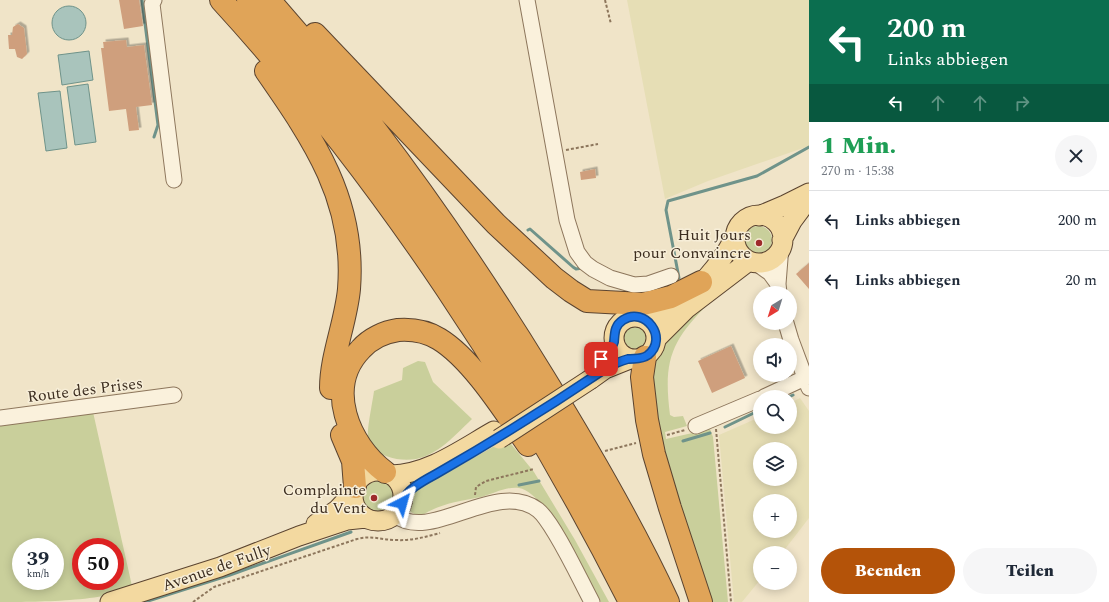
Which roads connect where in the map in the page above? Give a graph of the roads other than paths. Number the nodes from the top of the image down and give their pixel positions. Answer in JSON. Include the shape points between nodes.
{"nodes":[{"id":1,"x":154,"y":0,"type":"edge"},
{"id":2,"x":214,"y":0,"type":"edge"},
{"id":3,"x":222,"y":0,"type":"edge"},
{"id":4,"x":248,"y":0,"type":"edge"},
{"id":5,"x":269,"y":0,"type":"edge"},
{"id":6,"x":282,"y":0,"type":"edge"},
{"id":7,"x":527,"y":0,"type":"edge"},
{"id":8,"x":174,"y":180,"type":"dead end"},
{"id":9,"x":809,"y":193,"type":"edge"},
{"id":10,"x":809,"y":198,"type":"edge"},
{"id":11,"x":758,"y":216,"type":"junction"},
{"id":12,"x":735,"y":237,"type":"junction"},
{"id":13,"x":782,"y":243,"type":"junction"},
{"id":14,"x":752,"y":262,"type":"junction"},
{"id":15,"x":671,"y":276,"type":"dead end"},
{"id":16,"x":701,"y":282,"type":"junction"},
{"id":17,"x":777,"y":286,"type":"edge"},
{"id":18,"x":778,"y":286,"type":"edge"},
{"id":19,"x":587,"y":302,"type":"junction"},
{"id":20,"x":634,"y":318,"type":"junction"},
{"id":21,"x":789,"y":330,"type":"edge"},
{"id":22,"x":614,"y":342,"type":"junction"},
{"id":23,"x":644,"y":352,"type":"junction"},
{"id":24,"x":588,"y":375,"type":"junction"},
{"id":25,"x":807,"y":381,"type":"edge"},
{"id":26,"x":783,"y":390,"type":"edge"},
{"id":27,"x":174,"y":395,"type":"dead end"},
{"id":28,"x":753,"y":402,"type":"edge"},
{"id":29,"x":0,"y":418,"type":"edge"},
{"id":30,"x":696,"y":426,"type":"road end"},
{"id":31,"x":496,"y":435,"type":"junction"},
{"id":32,"x":388,"y":474,"type":"junction"},
{"id":33,"x":354,"y":490,"type":"junction"},
{"id":34,"x":403,"y":498,"type":"junction"},
{"id":35,"x":395,"y":515,"type":"junction"},
{"id":36,"x":366,"y":518,"type":"junction"},
{"id":37,"x":299,"y":536,"type":"junction"},
{"id":38,"x":110,"y":602,"type":"edge"},
{"id":39,"x":592,"y":602,"type":"edge"},
{"id":40,"x":626,"y":602,"type":"edge"},
{"id":41,"x":630,"y":602,"type":"edge"},
{"id":42,"x":650,"y":602,"type":"edge"},
{"id":43,"x":668,"y":602,"type":"edge"},
{"id":44,"x":701,"y":602,"type":"edge"}],
"edges":[{"from":1,"to":8,"type":"street","via":[[152,4]]},
{"from":2,"to":33,"type":"highway","via":[[251,49],[312,139],[341,206],[348,248],[349,289],[333,369],[332,392],[334,411],[353,461]]},
{"from":3,"to":41,"type":"highway","via":[[332,131],[445,289],[545,448]]},
{"from":4,"to":42,"type":"highway","via":[[367,147],[469,289],[560,436]]},
{"from":5,"to":43,"type":"highway","via":[[300,34],[387,146],[481,277],[591,455]]},
{"from":6,"to":19,"type":"highway","via":[[509,237],[554,278]]},
{"from":7,"to":15,"type":"street","via":[[572,239],[577,252],[585,263],[610,278],[634,285],[648,284]]},
{"from":9,"to":11,"type":"main road"},
{"from":10,"to":13,"type":"main road","via":[[788,228]]},
{"from":11,"to":12,"type":"main road","via":[[742,223]]},
{"from":11,"to":13,"type":"main road","via":[[769,218],[775,223],[781,232]]},
{"from":12,"to":14,"type":"main road","via":[[738,251]]},
{"from":12,"to":16,"type":"main road","via":[[723,260]]},
{"from":13,"to":14,"type":"main road","via":[[772,259]]},
{"from":13,"to":18,"type":"street"},
{"from":14,"to":17,"type":"street","via":[[765,268]]},
{"from":14,"to":23,"type":"main road","via":[[686,309]]},
{"from":16,"to":19,"type":"highway","via":[[671,297],[643,304]]},
{"from":16,"to":20,"type":"main road","via":[[670,308]]},
{"from":19,"to":20,"type":"highway","via":[[602,310]]},
{"from":20,"to":22,"type":"main road","via":[[621,322],[615,330]]},
{"from":20,"to":23,"type":"main road","via":[[653,326]]},
{"from":21,"to":25,"type":"street"},
{"from":22,"to":23,"type":"main road","via":[[620,354]]},
{"from":22,"to":24,"type":"main road"},
{"from":23,"to":24,"type":"main road"},
{"from":23,"to":44,"type":"highway","via":[[642,377],[654,454]]},
{"from":24,"to":31,"type":"main road","bridge":true},
{"from":25,"to":26,"type":"street"},
{"from":27,"to":29,"type":"street","name":"Route des Prises"},
{"from":28,"to":30,"type":"street"},
{"from":31,"to":32,"type":"main road","via":[[426,468],[409,474]]},
{"from":31,"to":34,"type":"main road"},
{"from":32,"to":33,"type":"main road","via":[[367,474]]},
{"from":32,"to":34,"type":"main road","via":[[401,485]]},
{"from":32,"to":40,"type":"highway","via":[[366,456],[351,429],[343,399],[344,379],[352,359],[372,339],[393,331],[421,332],[438,338],[456,353],[488,391],[559,492]]},
{"from":33,"to":36,"type":"main road","via":[[356,507]]},
{"from":33,"to":37,"type":"main road","name":"Avenue de Fully","via":[[337,510]]},
{"from":34,"to":35,"type":"main road","via":[[401,508]]},
{"from":35,"to":36,"type":"main road","via":[[383,521]]},
{"from":35,"to":39,"type":"street","via":[[405,521],[419,522],[498,502],[526,503],[539,511],[550,526]]},
{"from":36,"to":37,"type":"main road","name":"Avenue de Fully","via":[[347,520]]},
{"from":37,"to":38,"type":"main road","name":"Avenue de Fully","via":[[220,567]]}]}
